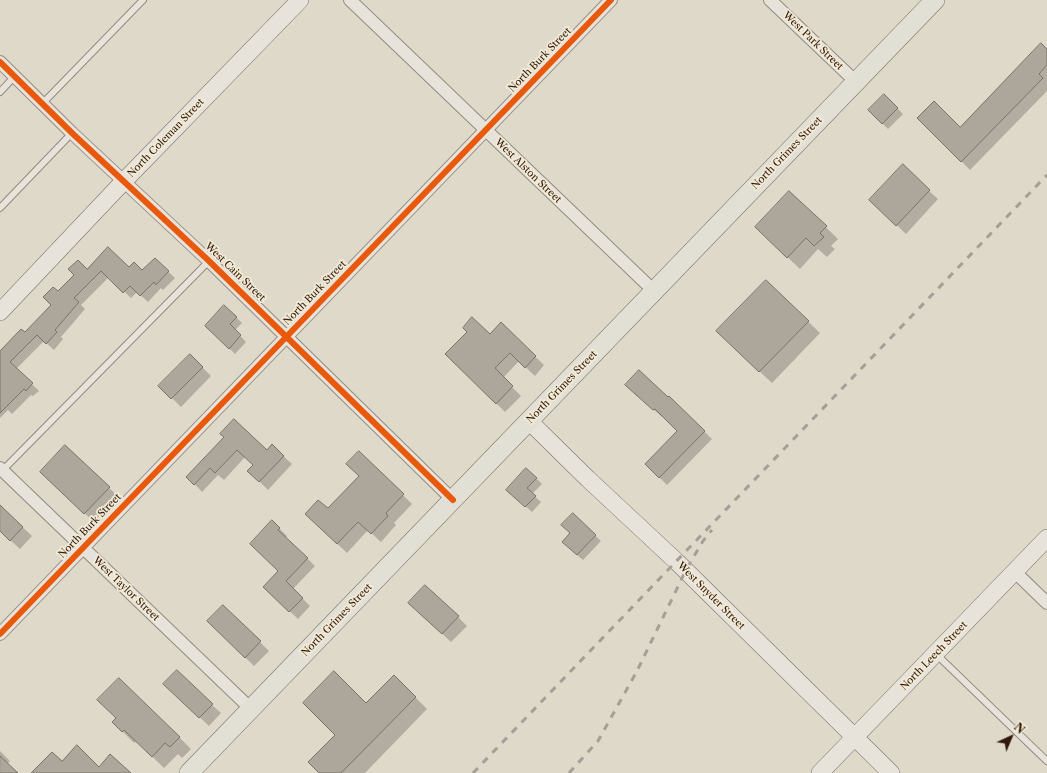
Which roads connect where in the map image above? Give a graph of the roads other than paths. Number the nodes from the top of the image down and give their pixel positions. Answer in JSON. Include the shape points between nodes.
{"nodes":[{"id":1,"x":143,"y":0,"type":"edge"},
{"id":2,"x":300,"y":0,"type":"edge"},
{"id":3,"x":350,"y":0,"type":"edge"},
{"id":4,"x":611,"y":0,"type":"edge"},
{"id":5,"x":770,"y":0,"type":"edge"},
{"id":6,"x":935,"y":0,"type":"edge"},
{"id":7,"x":0,"y":62,"type":"edge"},
{"id":8,"x":15,"y":76,"type":"junction"},
{"id":9,"x":856,"y":82,"type":"junction"},
{"id":10,"x":0,"y":92,"type":"edge"},
{"id":11,"x":43,"y":103,"type":"junction"},
{"id":12,"x":486,"y":130,"type":"junction"},
{"id":13,"x":72,"y":133,"type":"junction"},
{"id":14,"x":124,"y":181,"type":"junction"},
{"id":15,"x":0,"y":208,"type":"edge"},
{"id":16,"x":209,"y":261,"type":"junction"},
{"id":17,"x":654,"y":291,"type":"junction"},
{"id":18,"x":0,"y":312,"type":"edge"},
{"id":19,"x":287,"y":337,"type":"junction"},
{"id":20,"x":529,"y":421,"type":"junction"},
{"id":21,"x":1,"y":470,"type":"edge"},
{"id":22,"x":454,"y":500,"type":"junction"},
{"id":23,"x":1047,"y":538,"type":"edge"},
{"id":24,"x":83,"y":548,"type":"junction"},
{"id":25,"x":1015,"y":572,"type":"junction"},
{"id":26,"x":1047,"y":603,"type":"edge"},
{"id":27,"x":0,"y":634,"type":"edge"},
{"id":28,"x":936,"y":654,"type":"junction"},
{"id":29,"x":251,"y":709,"type":"junction"},
{"id":30,"x":855,"y":737,"type":"junction"},
{"id":31,"x":1047,"y":761,"type":"edge"},
{"id":32,"x":189,"y":773,"type":"edge"},
{"id":33,"x":820,"y":773,"type":"edge"},
{"id":34,"x":891,"y":773,"type":"edge"}],
"edges":[{"from":1,"to":11,"type":"lane"},
{"from":2,"to":14,"type":"street","name":"North Coleman Street"},
{"from":3,"to":12,"type":"street","name":"West Alston Street"},
{"from":4,"to":12,"type":"street","name":"North Burk Street"},
{"from":5,"to":9,"type":"street","name":"West Park Street"},
{"from":6,"to":9,"type":"main road","name":"North Grimes Street"},
{"from":7,"to":8,"type":"street","name":"West Cain Street"},
{"from":8,"to":10,"type":"lane"},
{"from":8,"to":11,"type":"street","name":"West Cain Street"},
{"from":9,"to":17,"type":"main road","name":"North Grimes Street"},
{"from":11,"to":13,"type":"street","name":"West Cain Street"},
{"from":12,"to":17,"type":"street","name":"West Alston Street"},
{"from":12,"to":19,"type":"street","name":"North Burk Street"},
{"from":13,"to":14,"type":"street","name":"West Cain Street"},
{"from":13,"to":15,"type":"lane"},
{"from":14,"to":16,"type":"street","name":"West Cain Street"},
{"from":14,"to":18,"type":"street","name":"North Coleman Street"},
{"from":16,"to":19,"type":"street","name":"West Cain Street"},
{"from":16,"to":21,"type":"lane"},
{"from":17,"to":20,"type":"main road","name":"North Grimes Street"},
{"from":19,"to":22,"type":"street","name":"West Cain Street"},
{"from":19,"to":24,"type":"street","name":"North Burk Street"},
{"from":20,"to":22,"type":"main road","name":"North Grimes Street"},
{"from":20,"to":30,"type":"street","name":"West Snyder Street"},
{"from":21,"to":24,"type":"street","name":"West Taylor Street"},
{"from":22,"to":29,"type":"main road","name":"North Grimes Street"},
{"from":23,"to":25,"type":"street","name":"North Leech Street"},
{"from":24,"to":27,"type":"street","name":"North Burk Street"},
{"from":24,"to":29,"type":"street","name":"West Taylor Street"},
{"from":25,"to":26,"type":"street"},
{"from":25,"to":28,"type":"street","name":"North Leech Street"},
{"from":28,"to":30,"type":"street","name":"North Leech Street"},
{"from":28,"to":31,"type":"lane"},
{"from":29,"to":32,"type":"main road","name":"North Grimes Street"},
{"from":30,"to":33,"type":"street","name":"North Leech Street"},
{"from":30,"to":34,"type":"street","name":"West Snyder Street"}]}
